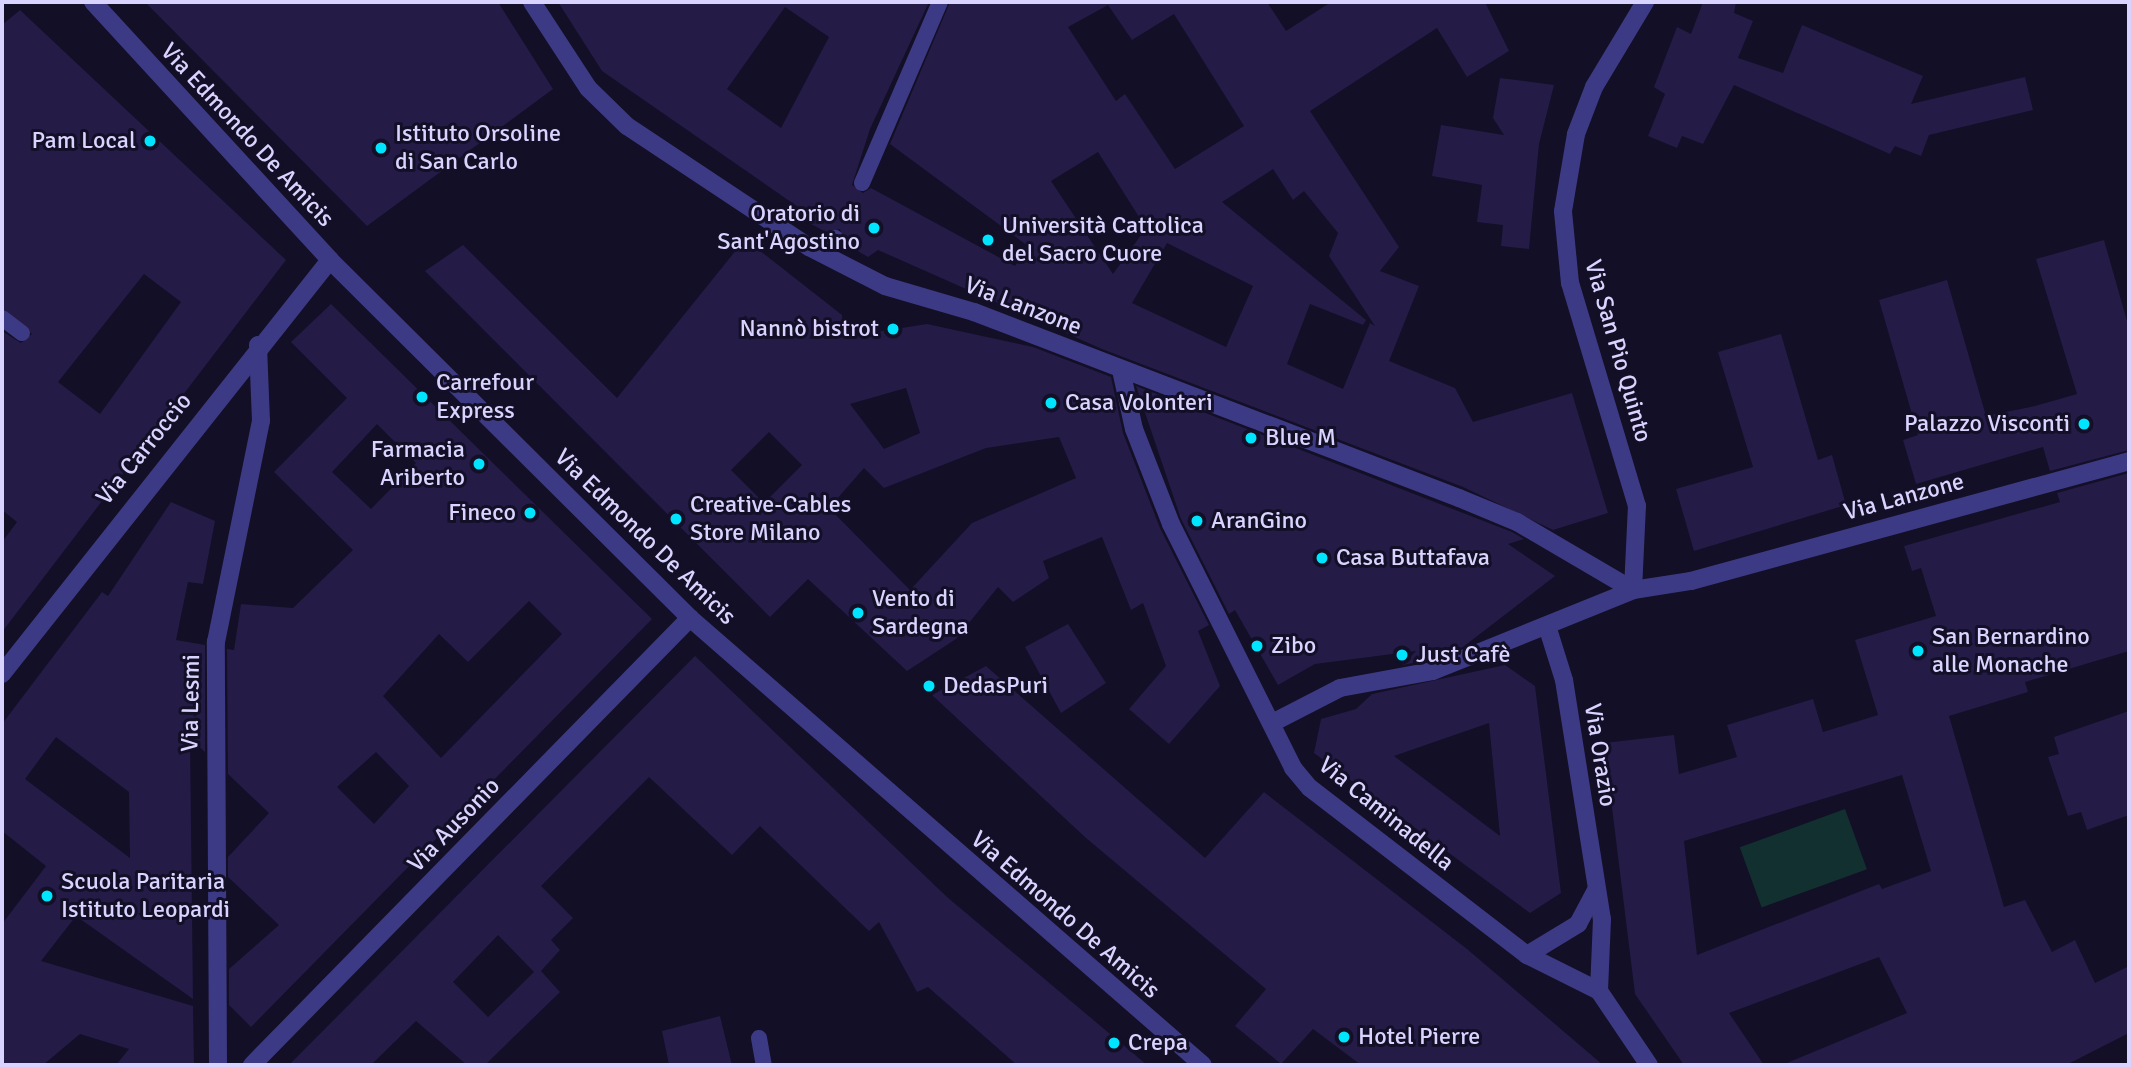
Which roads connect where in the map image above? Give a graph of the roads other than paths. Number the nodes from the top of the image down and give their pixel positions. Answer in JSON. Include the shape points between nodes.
{"nodes":[{"id":1,"x":93,"y":2,"type":"edge"},
{"id":2,"x":532,"y":2,"type":"edge"},
{"id":3,"x":940,"y":2,"type":"edge"},
{"id":4,"x":1645,"y":2,"type":"edge"},
{"id":5,"x":862,"y":183,"type":"dead end"},
{"id":6,"x":835,"y":238,"type":"dead end"},
{"id":7,"x":827,"y":256,"type":"junction"},
{"id":8,"x":330,"y":260,"type":"junction"},
{"id":9,"x":2,"y":318,"type":"edge"},
{"id":10,"x":22,"y":333,"type":"dead end"},
{"id":11,"x":258,"y":345,"type":"junction"},
{"id":12,"x":1121,"y":370,"type":"junction"},
{"id":13,"x":2129,"y":461,"type":"edge"},
{"id":14,"x":1633,"y":590,"type":"junction"},
{"id":15,"x":690,"y":618,"type":"junction"},
{"id":16,"x":1548,"y":629,"type":"junction"},
{"id":17,"x":2,"y":674,"type":"edge"},
{"id":18,"x":1272,"y":723,"type":"junction"},
{"id":19,"x":1596,"y":890,"type":"junction"},
{"id":20,"x":1527,"y":955,"type":"junction"},
{"id":21,"x":1600,"y":991,"type":"junction"},
{"id":22,"x":759,"y":1038,"type":"dead end"},
{"id":23,"x":218,"y":1065,"type":"edge"},
{"id":24,"x":252,"y":1065,"type":"edge"},
{"id":25,"x":764,"y":1065,"type":"edge"},
{"id":26,"x":1203,"y":1065,"type":"edge"},
{"id":27,"x":1649,"y":1065,"type":"edge"}],
"edges":[{"from":1,"to":8,"type":"street","name":"Via Edmondo De Amicis"},
{"from":2,"to":7,"type":"street","name":"Via Lanzone","via":[[588,88],[627,126]]},
{"from":3,"to":5,"type":"lane"},
{"from":4,"to":14,"type":"street","name":"Via San Pio Quinto","via":[[1594,87],[1576,134],[1563,211],[1570,283],[1638,521]]},
{"from":6,"to":7,"type":"lane"},
{"from":7,"to":12,"type":"street","name":"Via Lanzone","via":[[885,286],[974,312]]},
{"from":8,"to":11,"type":"street","name":"Via Carroccio"},
{"from":8,"to":15,"type":"street","name":"Via Edmondo De Amicis"},
{"from":9,"to":10,"type":"lane"},
{"from":11,"to":17,"type":"street","name":"Via Carroccio"},
{"from":11,"to":23,"type":"street","name":"Via Lesmi","via":[[261,421],[220,612],[214,677]]},
{"from":12,"to":14,"type":"street","name":"Via Lanzone","via":[[1459,498]]},
{"from":12,"to":18,"type":"street","name":"Via Caminadella","via":[[1134,429],[1171,524]]},
{"from":13,"to":14,"type":"street","name":"Via Lanzone","via":[[1691,581]]},
{"from":14,"to":16,"type":"street","name":"Via Lanzone"},
{"from":15,"to":24,"type":"street","name":"Via Ausonio"},
{"from":15,"to":26,"type":"street","name":"Via Edmondo De Amicis"},
{"from":16,"to":18,"type":"street","name":"Via Lanzone","via":[[1433,671],[1340,688]]},
{"from":16,"to":19,"type":"street","name":"Via Orazio","via":[[1564,680]]},
{"from":18,"to":20,"type":"street","name":"Via Caminadella","via":[[1310,788]]},
{"from":19,"to":20,"type":"street","via":[[1578,924]]},
{"from":19,"to":21,"type":"street","name":"Via Orazio","via":[[1602,919]]},
{"from":20,"to":21,"type":"street","name":"Via Caminadella"},
{"from":21,"to":27,"type":"street"},
{"from":22,"to":25,"type":"lane"}]}
